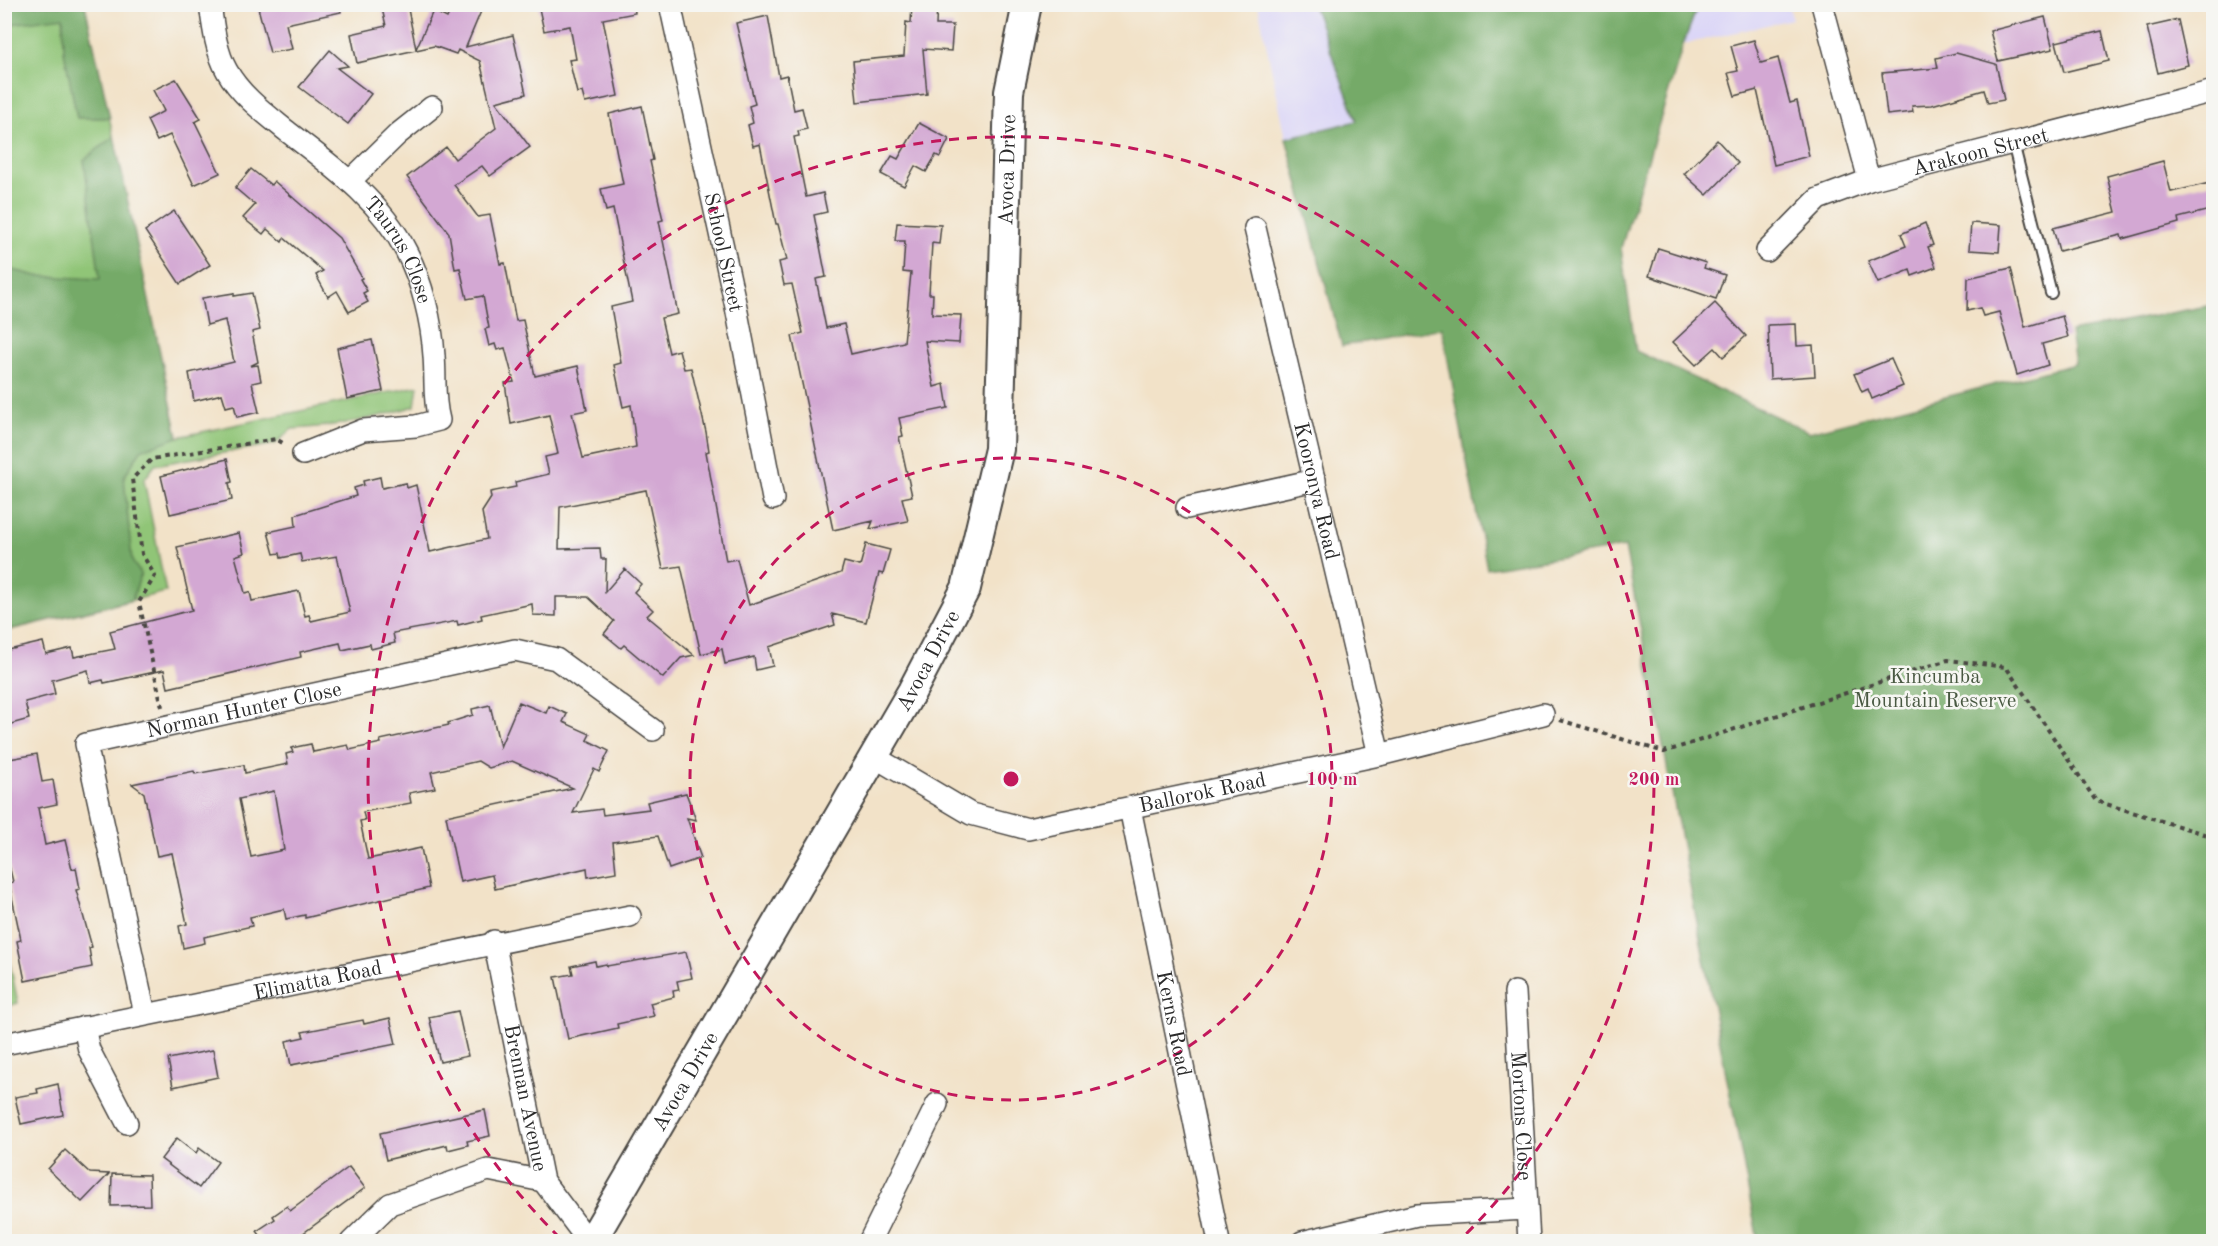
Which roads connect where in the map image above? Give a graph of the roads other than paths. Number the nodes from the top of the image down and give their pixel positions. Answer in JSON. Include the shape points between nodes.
{"nodes":[{"id":1,"x":210,"y":4,"type":"edge"},
{"id":2,"x":670,"y":4,"type":"edge"},
{"id":3,"x":1027,"y":4,"type":"edge"},
{"id":4,"x":1822,"y":4,"type":"edge"},
{"id":5,"x":2214,"y":91,"type":"edge"},
{"id":6,"x":432,"y":107,"type":"dead end"},
{"id":7,"x":2013,"y":143,"type":"junction"},
{"id":8,"x":1869,"y":180,"type":"junction"},
{"id":9,"x":350,"y":181,"type":"junction"},
{"id":10,"x":1255,"y":228,"type":"dead end"},
{"id":11,"x":1767,"y":251,"type":"dead end"},
{"id":12,"x":2051,"y":293,"type":"dead end"},
{"id":13,"x":303,"y":454,"type":"road end"},
{"id":14,"x":1314,"y":480,"type":"junction"},
{"id":15,"x":773,"y":499,"type":"dead end"},
{"id":16,"x":1187,"y":507,"type":"dead end"},
{"id":17,"x":1543,"y":714,"type":"road end"},
{"id":18,"x":653,"y":730,"type":"dead end"},
{"id":19,"x":1379,"y":755,"type":"junction"},
{"id":20,"x":873,"y":756,"type":"junction"},
{"id":21,"x":1130,"y":808,"type":"junction"},
{"id":22,"x":630,"y":916,"type":"dead end"},
{"id":23,"x":494,"y":941,"type":"junction"},
{"id":24,"x":1515,"y":992,"type":"dead end"},
{"id":25,"x":145,"y":1014,"type":"junction"},
{"id":26,"x":84,"y":1027,"type":"junction"},
{"id":27,"x":4,"y":1044,"type":"edge"},
{"id":28,"x":938,"y":1104,"type":"dead end"},
{"id":29,"x":127,"y":1123,"type":"dead end"},
{"id":30,"x":543,"y":1181,"type":"junction"},
{"id":31,"x":1526,"y":1209,"type":"junction"},
{"id":32,"x":351,"y":1242,"type":"edge"},
{"id":33,"x":590,"y":1242,"type":"edge"},
{"id":34,"x":869,"y":1242,"type":"edge"},
{"id":35,"x":1218,"y":1242,"type":"edge"},
{"id":36,"x":1302,"y":1242,"type":"edge"},
{"id":37,"x":1529,"y":1242,"type":"edge"}],
"edges":[{"from":1,"to":9,"type":"street","name":"Taurus Close","via":[[226,70],[254,105]]},
{"from":2,"to":15,"type":"street","name":"School Street"},
{"from":3,"to":20,"type":"main road","name":"Avoca Drive","via":[[1009,92],[999,448],[966,588]]},
{"from":4,"to":8,"type":"street"},
{"from":5,"to":7,"type":"street","name":"Arakoon Street"},
{"from":6,"to":9,"type":"street"},
{"from":7,"to":8,"type":"street","name":"Arakoon Street"},
{"from":7,"to":12,"type":"lane"},
{"from":8,"to":11,"type":"street","name":"Arakoon Street","via":[[1818,199]]},
{"from":9,"to":13,"type":"street","name":"Taurus Close","via":[[387,221],[406,251],[418,283],[434,356],[433,393],[439,420],[363,430]]},
{"from":10,"to":14,"type":"street","name":"Kooronya Road"},
{"from":14,"to":16,"type":"street"},
{"from":14,"to":19,"type":"street","name":"Kooronya Road"},
{"from":17,"to":19,"type":"street","name":"Ballorok Road"},
{"from":18,"to":25,"type":"street","name":"Norman Hunter Close","via":[[556,659],[515,650],[86,744]]},
{"from":19,"to":21,"type":"street","name":"Ballorok Road"},
{"from":20,"to":21,"type":"street","name":"Ballorok Road","via":[[971,814],[1028,829]]},
{"from":20,"to":33,"type":"main road","name":"Avoca Drive"},
{"from":21,"to":35,"type":"street","name":"Kerns Road"},
{"from":22,"to":23,"type":"street","name":"Elimatta Road"},
{"from":23,"to":25,"type":"street","name":"Elimatta Road"},
{"from":23,"to":30,"type":"street","name":"Brennan Avenue"},
{"from":24,"to":31,"type":"street","name":"Mortons Close"},
{"from":25,"to":26,"type":"street","name":"Elimatta Road"},
{"from":26,"to":27,"type":"street","name":"Elimatta Road"},
{"from":26,"to":29,"type":"street","via":[[89,1050]]},
{"from":28,"to":34,"type":"street"},
{"from":30,"to":32,"type":"street","via":[[488,1170],[390,1204]]},
{"from":30,"to":33,"type":"street","name":"Brennan Avenue"},
{"from":31,"to":36,"type":"street","via":[[1417,1215]]},
{"from":31,"to":37,"type":"street","name":"Mortons Close"}]}
